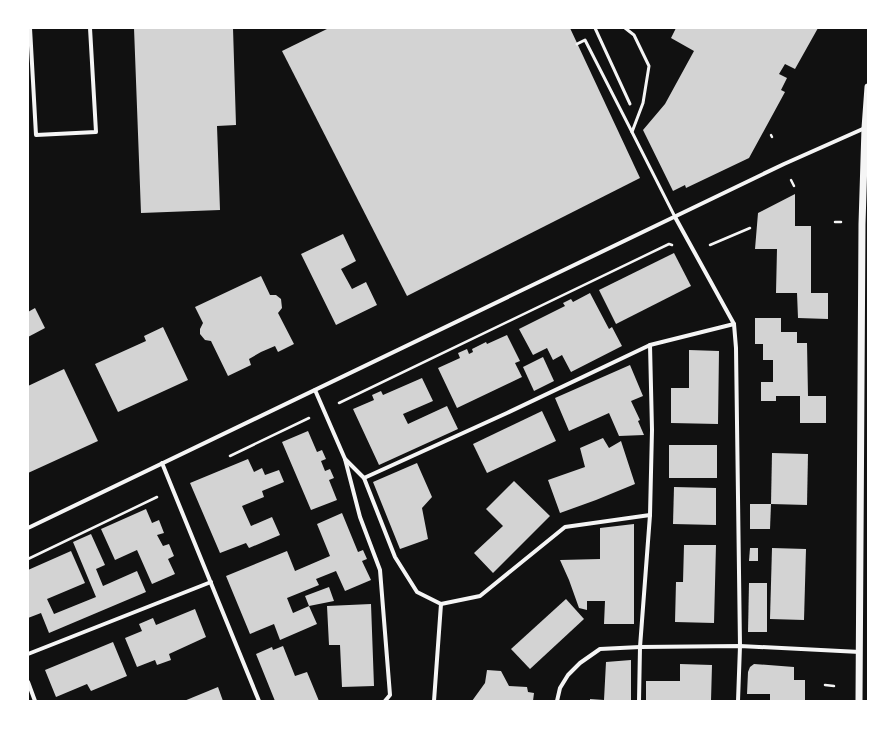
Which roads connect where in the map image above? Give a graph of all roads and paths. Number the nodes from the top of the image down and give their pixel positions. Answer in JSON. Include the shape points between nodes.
{"nodes":[{"id":1,"x":30,"y":28,"type":"edge"},
{"id":2,"x":90,"y":28,"type":"edge"},
{"id":3,"x":595,"y":28,"type":"edge"},
{"id":4,"x":625,"y":28,"type":"edge"},
{"id":5,"x":577,"y":44,"type":"dead end"},
{"id":6,"x":868,"y":86,"type":"edge"},
{"id":7,"x":630,"y":104,"type":"dead end"},
{"id":8,"x":865,"y":128,"type":"junction"},
{"id":9,"x":632,"y":132,"type":"junction"},
{"id":10,"x":791,"y":180,"type":"dead end"},
{"id":11,"x":794,"y":186,"type":"dead end"},
{"id":12,"x":675,"y":217,"type":"junction"},
{"id":13,"x":835,"y":222,"type":"dead end"},
{"id":14,"x":841,"y":222,"type":"dead end"},
{"id":15,"x":750,"y":228,"type":"dead end"},
{"id":16,"x":678,"y":245,"type":"dead end"},
{"id":17,"x":705,"y":247,"type":"dead end"},
{"id":18,"x":865,"y":270,"type":"edge"},
{"id":19,"x":734,"y":324,"type":"junction"},
{"id":20,"x":650,"y":345,"type":"junction"},
{"id":21,"x":315,"y":390,"type":"junction"},
{"id":22,"x":324,"y":411,"type":"junction"},
{"id":23,"x":230,"y":456,"type":"dead end"},
{"id":24,"x":345,"y":459,"type":"junction"},
{"id":25,"x":162,"y":463,"type":"junction"},
{"id":26,"x":364,"y":478,"type":"junction"},
{"id":27,"x":159,"y":496,"type":"dead end"},
{"id":28,"x":650,"y":515,"type":"junction"},
{"id":29,"x":28,"y":528,"type":"edge"},
{"id":30,"x":28,"y":559,"type":"edge"},
{"id":31,"x":211,"y":582,"type":"junction"},
{"id":32,"x":441,"y":604,"type":"junction"},
{"id":33,"x":740,"y":646,"type":"junction"},
{"id":34,"x":640,"y":647,"type":"junction"},
{"id":35,"x":860,"y":652,"type":"junction"},
{"id":36,"x":28,"y":654,"type":"edge"},
{"id":37,"x":28,"y":682,"type":"edge"},
{"id":38,"x":825,"y":685,"type":"dead end"},
{"id":39,"x":834,"y":686,"type":"dead end"},
{"id":40,"x":35,"y":701,"type":"edge"},
{"id":41,"x":259,"y":701,"type":"edge"},
{"id":42,"x":385,"y":701,"type":"edge"},
{"id":43,"x":434,"y":701,"type":"edge"},
{"id":44,"x":557,"y":701,"type":"edge"},
{"id":45,"x":639,"y":701,"type":"edge"},
{"id":46,"x":738,"y":701,"type":"edge"},
{"id":47,"x":859,"y":701,"type":"edge"}],
"edges":[{"from":1,"to":2,"type":"street","via":[[36,135],[96,132]]},
{"from":3,"to":7,"type":"lane"},
{"from":4,"to":9,"type":"lane","via":[[634,35],[649,66],[643,103]]},
{"from":5,"to":9,"type":"lane","via":[[585,40]]},
{"from":6,"to":8,"type":"street"},
{"from":8,"to":12,"type":"street"},
{"from":8,"to":18,"type":"street"},
{"from":9,"to":12,"type":"lane"},
{"from":10,"to":11,"type":"path"},
{"from":12,"to":19,"type":"street"},
{"from":12,"to":21,"type":"street"},
{"from":13,"to":14,"type":"path"},
{"from":15,"to":17,"type":"path"},
{"from":16,"to":22,"type":"path","via":[[669,244]]},
{"from":18,"to":35,"type":"street"},
{"from":19,"to":20,"type":"street"},
{"from":19,"to":33,"type":"street"},
{"from":20,"to":26,"type":"street"},
{"from":20,"to":28,"type":"street"},
{"from":21,"to":22,"type":"street"},
{"from":21,"to":25,"type":"street"},
{"from":22,"to":23,"type":"path"},
{"from":22,"to":24,"type":"street"},
{"from":24,"to":26,"type":"street"},
{"from":24,"to":42,"type":"street","via":[[360,517],[380,570],[390,695]]},
{"from":25,"to":29,"type":"street"},
{"from":25,"to":31,"type":"street"},
{"from":26,"to":32,"type":"street","via":[[395,557],[417,592]]},
{"from":27,"to":30,"type":"path"},
{"from":28,"to":32,"type":"street","via":[[565,527],[480,596]]},
{"from":28,"to":34,"type":"street"},
{"from":31,"to":36,"type":"street"},
{"from":31,"to":41,"type":"street"},
{"from":32,"to":43,"type":"street"},
{"from":33,"to":34,"type":"street"},
{"from":33,"to":35,"type":"street"},
{"from":33,"to":46,"type":"street"},
{"from":34,"to":44,"type":"street","via":[[600,649],[568,674],[560,688]]},
{"from":34,"to":45,"type":"street"},
{"from":35,"to":47,"type":"street"},
{"from":37,"to":40,"type":"street"},
{"from":38,"to":39,"type":"path"}]}
